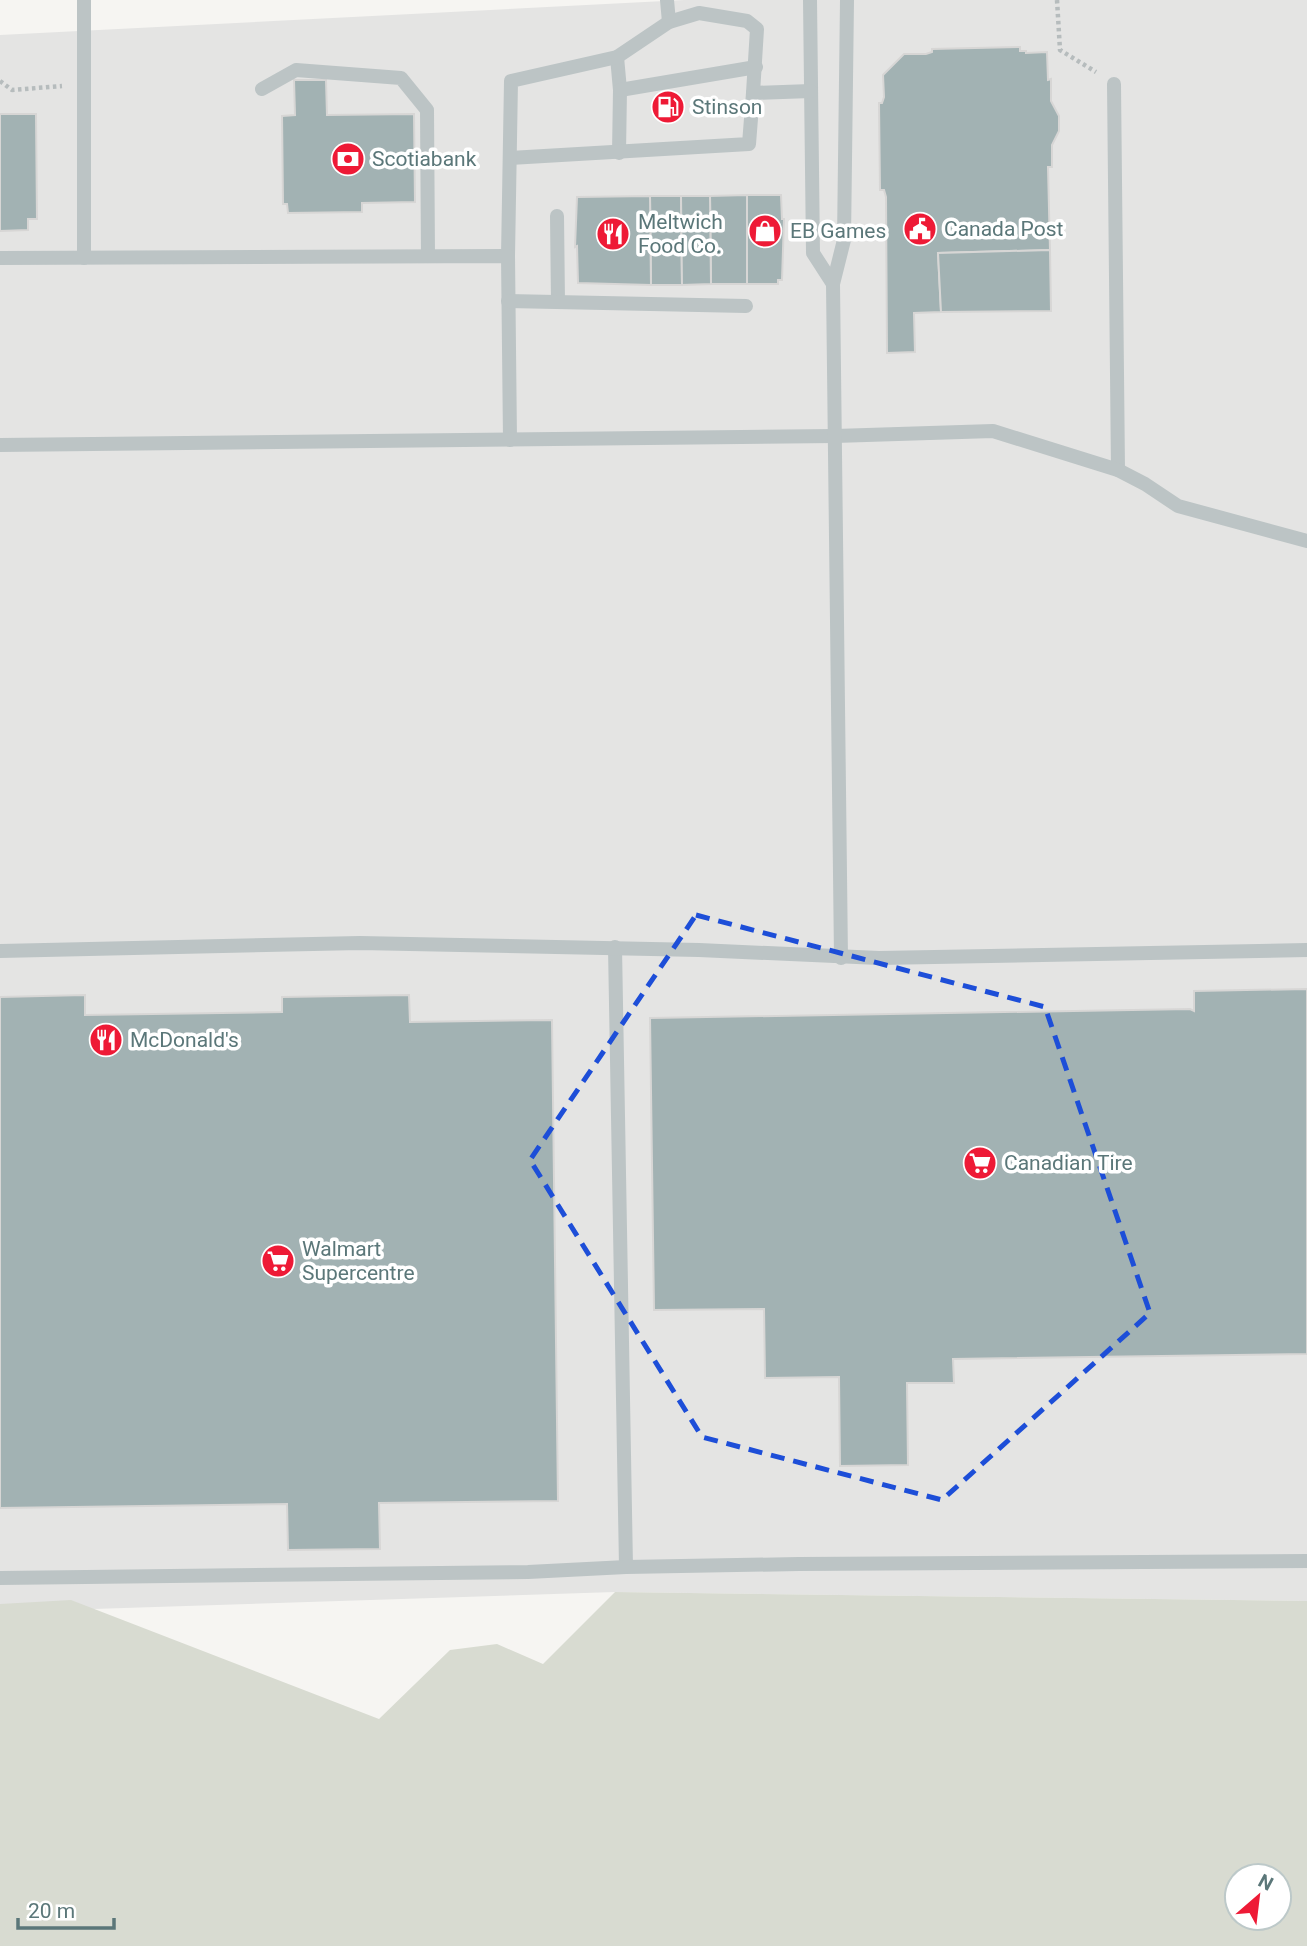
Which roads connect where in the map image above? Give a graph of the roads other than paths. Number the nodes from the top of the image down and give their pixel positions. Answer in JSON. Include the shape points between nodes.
{"nodes":[{"id":1,"x":84,"y":0,"type":"edge"},
{"id":2,"x":667,"y":0,"type":"edge"},
{"id":3,"x":810,"y":0,"type":"edge"},
{"id":4,"x":847,"y":0,"type":"edge"},
{"id":5,"x":669,"y":22,"type":"junction"},
{"id":6,"x":617,"y":57,"type":"junction"},
{"id":7,"x":756,"y":67,"type":"junction"},
{"id":8,"x":1114,"y":84,"type":"road end"},
{"id":9,"x":262,"y":89,"type":"dead end"},
{"id":10,"x":620,"y":90,"type":"junction"},
{"id":11,"x":811,"y":91,"type":"junction"},
{"id":12,"x":753,"y":93,"type":"junction"},
{"id":13,"x":619,"y":153,"type":"junction"},
{"id":14,"x":510,"y":158,"type":"junction"},
{"id":15,"x":557,"y":216,"type":"dead end"},
{"id":16,"x":428,"y":256,"type":"junction"},
{"id":17,"x":508,"y":256,"type":"junction"},
{"id":18,"x":0,"y":258,"type":"edge"},
{"id":19,"x":84,"y":258,"type":"junction"},
{"id":20,"x":834,"y":284,"type":"junction"},
{"id":21,"x":508,"y":301,"type":"junction"},
{"id":22,"x":558,"y":302,"type":"junction"},
{"id":23,"x":746,"y":306,"type":"dead end"},
{"id":24,"x":835,"y":436,"type":"junction"},
{"id":25,"x":509,"y":440,"type":"junction"},
{"id":26,"x":0,"y":446,"type":"edge"},
{"id":27,"x":1118,"y":470,"type":"junction"},
{"id":28,"x":1307,"y":541,"type":"edge"},
{"id":29,"x":615,"y":947,"type":"junction"},
{"id":30,"x":1307,"y":950,"type":"edge"},
{"id":31,"x":0,"y":951,"type":"edge"},
{"id":32,"x":841,"y":958,"type":"junction"},
{"id":33,"x":1307,"y":1560,"type":"edge"},
{"id":34,"x":626,"y":1567,"type":"junction"},
{"id":35,"x":0,"y":1578,"type":"edge"}],
"edges":[{"from":1,"to":19,"type":"lane"},
{"from":2,"to":5,"type":"lane"},
{"from":3,"to":11,"type":"lane"},
{"from":4,"to":20,"type":"lane","via":[[844,240]]},
{"from":5,"to":6,"type":"lane"},
{"from":5,"to":7,"type":"lane","via":[[699,13],[747,21],[757,29]]},
{"from":6,"to":10,"type":"lane"},
{"from":6,"to":14,"type":"lane","via":[[511,81]]},
{"from":7,"to":10,"type":"lane"},
{"from":7,"to":12,"type":"lane"},
{"from":8,"to":27,"type":"lane"},
{"from":9,"to":16,"type":"lane","via":[[296,70],[401,78],[426,110]]},
{"from":10,"to":13,"type":"lane"},
{"from":11,"to":12,"type":"lane"},
{"from":11,"to":20,"type":"lane","via":[[813,253]]},
{"from":12,"to":13,"type":"lane","via":[[749,144]]},
{"from":13,"to":14,"type":"lane"},
{"from":14,"to":17,"type":"lane"},
{"from":15,"to":22,"type":"lane"},
{"from":16,"to":17,"type":"lane"},
{"from":16,"to":19,"type":"lane"},
{"from":17,"to":21,"type":"lane"},
{"from":18,"to":19,"type":"lane"},
{"from":20,"to":24,"type":"lane"},
{"from":21,"to":22,"type":"lane"},
{"from":21,"to":25,"type":"lane"},
{"from":22,"to":23,"type":"lane"},
{"from":24,"to":25,"type":"lane"},
{"from":24,"to":27,"type":"lane","via":[[993,431]]},
{"from":24,"to":32,"type":"lane"},
{"from":25,"to":26,"type":"lane"},
{"from":27,"to":28,"type":"lane","via":[[1178,506]]},
{"from":29,"to":31,"type":"lane","via":[[360,943]]},
{"from":29,"to":32,"type":"lane"},
{"from":29,"to":34,"type":"lane"},
{"from":30,"to":32,"type":"lane"},
{"from":33,"to":34,"type":"lane"},
{"from":34,"to":35,"type":"lane"}]}
